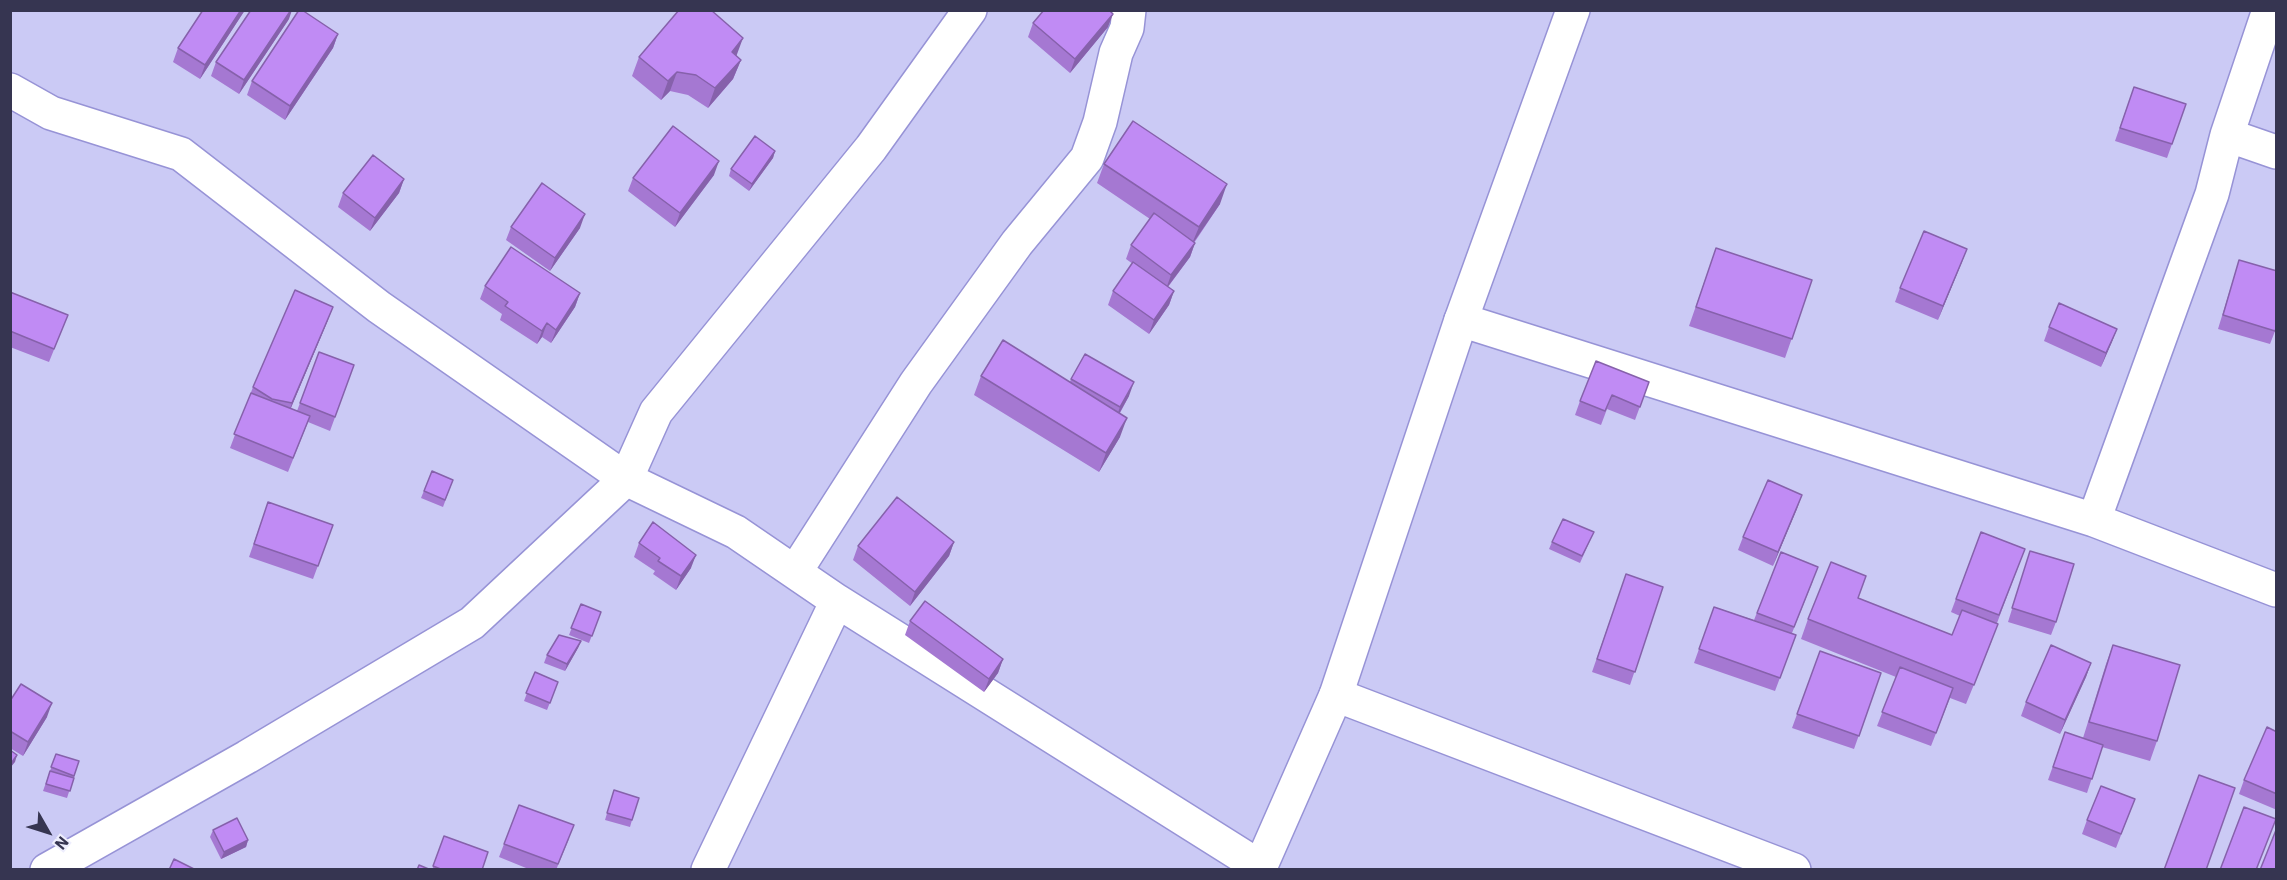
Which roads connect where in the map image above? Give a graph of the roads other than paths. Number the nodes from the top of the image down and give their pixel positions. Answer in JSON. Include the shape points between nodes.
{"nodes":[{"id":1,"x":970,"y":10,"type":"edge"},
{"id":2,"x":1129,"y":10,"type":"edge"},
{"id":3,"x":1573,"y":10,"type":"edge"},
{"id":4,"x":2269,"y":10,"type":"edge"},
{"id":5,"x":10,"y":90,"type":"edge"},
{"id":6,"x":2228,"y":135,"type":"junction"},
{"id":7,"x":2277,"y":152,"type":"edge"},
{"id":8,"x":1461,"y":320,"type":"junction"},
{"id":9,"x":626,"y":479,"type":"junction"},
{"id":10,"x":2094,"y":520,"type":"junction"},
{"id":11,"x":795,"y":572,"type":"junction"},
{"id":12,"x":2277,"y":590,"type":"edge"},
{"id":13,"x":837,"y":601,"type":"junction"},
{"id":14,"x":1336,"y":694,"type":"junction"},
{"id":15,"x":1260,"y":868,"type":"edge"},
{"id":16,"x":47,"y":870,"type":"edge"},
{"id":17,"x":708,"y":870,"type":"edge"},
{"id":18,"x":1794,"y":870,"type":"edge"}],
"edges":[{"from":1,"to":9,"type":"street","via":[[871,148],[656,412]]},
{"from":2,"to":11,"type":"street","via":[[1087,158],[1017,243],[916,383]]},
{"from":3,"to":8,"type":"street"},
{"from":4,"to":6,"type":"street"},
{"from":5,"to":9,"type":"street","via":[[51,113],[181,153],[379,307]]},
{"from":6,"to":7,"type":"street"},
{"from":6,"to":10,"type":"street","via":[[2212,194]]},
{"from":8,"to":10,"type":"street"},
{"from":8,"to":14,"type":"street"},
{"from":9,"to":11,"type":"street","via":[[736,532]]},
{"from":9,"to":16,"type":"street","via":[[472,623]]},
{"from":10,"to":12,"type":"street"},
{"from":11,"to":13,"type":"street"},
{"from":13,"to":15,"type":"street"},
{"from":13,"to":17,"type":"street"},
{"from":14,"to":15,"type":"street"},
{"from":14,"to":18,"type":"street"}]}
